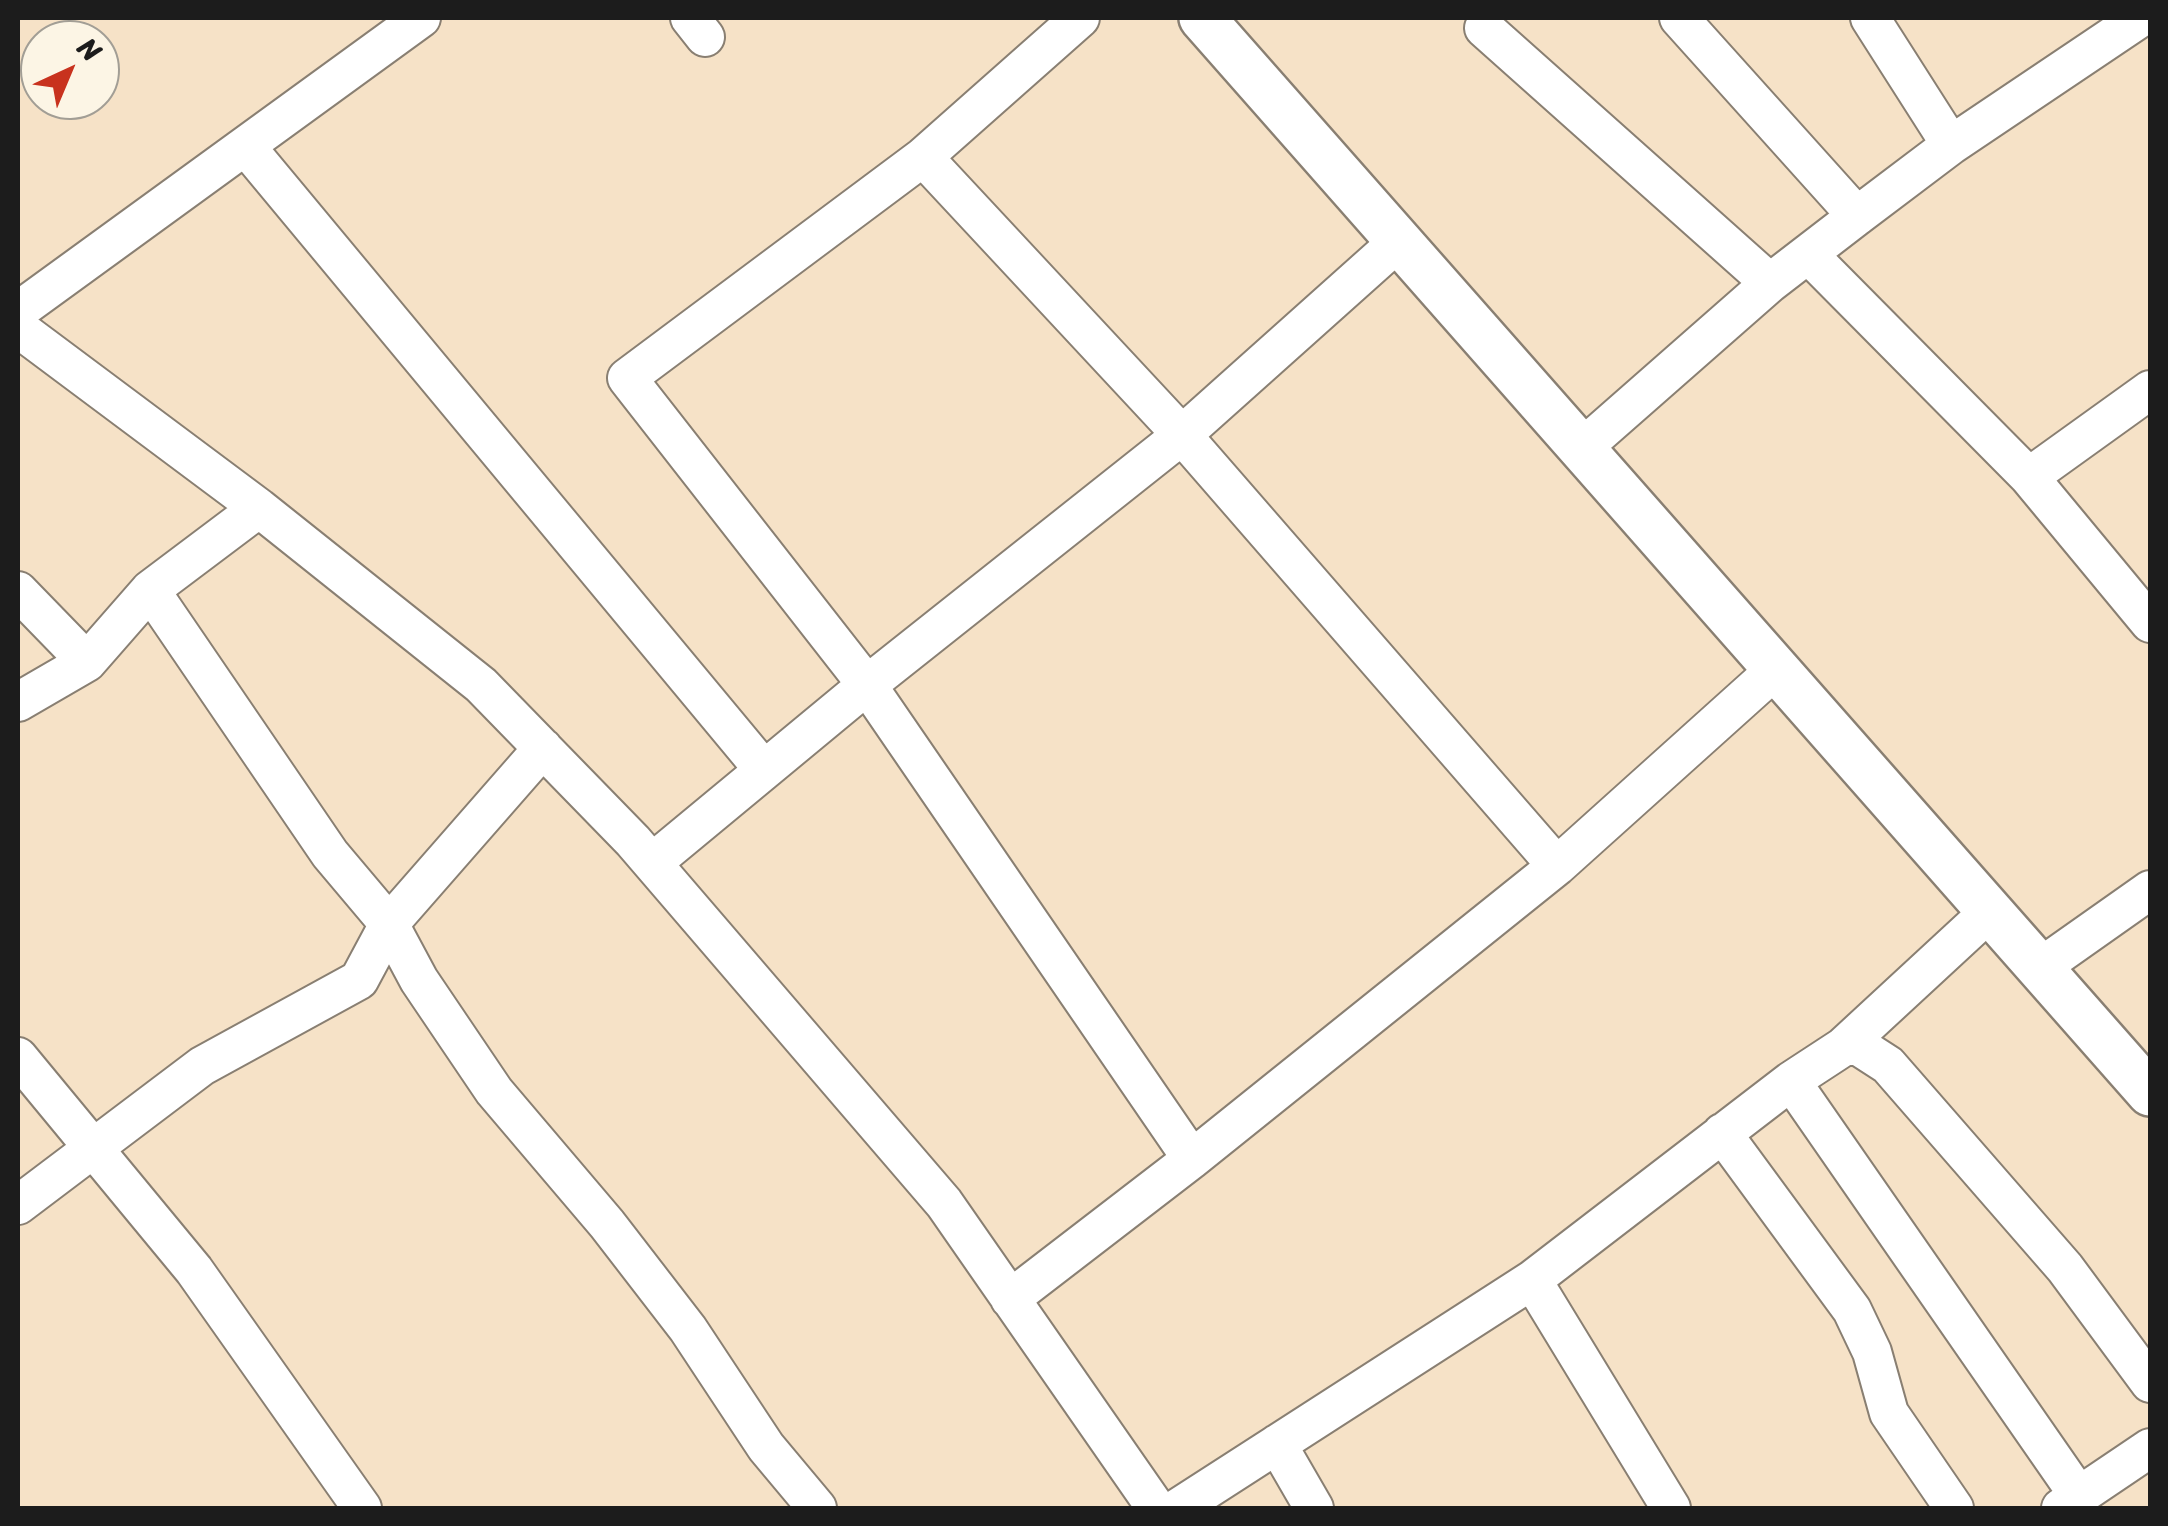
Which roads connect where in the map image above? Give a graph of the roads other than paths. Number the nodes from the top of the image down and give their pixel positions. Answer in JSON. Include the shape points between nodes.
{"nodes":[{"id":1,"x":421,"y":18,"type":"edge"},
{"id":2,"x":1080,"y":18,"type":"edge"},
{"id":3,"x":1202,"y":18,"type":"edge"},
{"id":4,"x":1679,"y":18,"type":"edge"},
{"id":5,"x":1870,"y":18,"type":"edge"},
{"id":6,"x":2140,"y":18,"type":"edge"},
{"id":7,"x":1484,"y":28,"type":"dead end"},
{"id":8,"x":1951,"y":145,"type":"junction"},
{"id":9,"x":247,"y":148,"type":"junction"},
{"id":10,"x":924,"y":157,"type":"junction"},
{"id":11,"x":1857,"y":216,"type":"junction"},
{"id":12,"x":1398,"y":241,"type":"junction"},
{"id":13,"x":1808,"y":254,"type":"junction"},
{"id":14,"x":1770,"y":283,"type":"junction"},
{"id":15,"x":18,"y":311,"type":"edge"},
{"id":16,"x":18,"y":328,"type":"edge"},
{"id":17,"x":2150,"y":390,"type":"edge"},
{"id":18,"x":1182,"y":435,"type":"junction"},
{"id":19,"x":1581,"y":449,"type":"junction"},
{"id":20,"x":2029,"y":477,"type":"junction"},
{"id":21,"x":258,"y":508,"type":"junction"},
{"id":22,"x":150,"y":590,"type":"junction"},
{"id":23,"x":18,"y":591,"type":"edge"},
{"id":24,"x":2150,"y":623,"type":"edge"},
{"id":25,"x":86,"y":662,"type":"junction"},
{"id":26,"x":1775,"y":670,"type":"junction"},
{"id":27,"x":867,"y":684,"type":"junction"},
{"id":28,"x":18,"y":702,"type":"edge"},
{"id":29,"x":543,"y":748,"type":"junction"},
{"id":30,"x":764,"y":770,"type":"junction"},
{"id":31,"x":652,"y":863,"type":"junction"},
{"id":32,"x":1556,"y":866,"type":"junction"},
{"id":33,"x":2150,"y":890,"type":"edge"},
{"id":34,"x":1988,"y":913,"type":"junction"},
{"id":35,"x":389,"y":924,"type":"junction"},
{"id":36,"x":2038,"y":969,"type":"junction"},
{"id":37,"x":1843,"y":1047,"type":"junction"},
{"id":38,"x":18,"y":1056,"type":"edge"},
{"id":39,"x":1790,"y":1081,"type":"junction"},
{"id":40,"x":2150,"y":1093,"type":"edge"},
{"id":41,"x":1722,"y":1133,"type":"junction"},
{"id":42,"x":92,"y":1148,"type":"junction"},
{"id":43,"x":1192,"y":1159,"type":"junction"},
{"id":44,"x":18,"y":1205,"type":"edge"},
{"id":45,"x":1532,"y":1280,"type":"junction"},
{"id":46,"x":1010,"y":1298,"type":"junction"},
{"id":47,"x":2150,"y":1383,"type":"edge"},
{"id":48,"x":1278,"y":1444,"type":"junction"},
{"id":49,"x":2150,"y":1448,"type":"edge"},
{"id":50,"x":2070,"y":1502,"type":"edge"},
{"id":51,"x":362,"y":1508,"type":"edge"},
{"id":52,"x":818,"y":1508,"type":"edge"},
{"id":53,"x":1156,"y":1508,"type":"edge"},
{"id":54,"x":1178,"y":1508,"type":"edge"},
{"id":55,"x":1314,"y":1508,"type":"edge"},
{"id":56,"x":1672,"y":1508,"type":"edge"},
{"id":57,"x":1954,"y":1508,"type":"edge"}],
"edges":[{"from":1,"to":9,"type":"street"},
{"from":2,"to":10,"type":"street"},
{"from":3,"to":12,"type":"street"},
{"from":4,"to":11,"type":"street"},
{"from":5,"to":8,"type":"street"},
{"from":6,"to":8,"type":"street"},
{"from":7,"to":14,"type":"street"},
{"from":8,"to":11,"type":"street"},
{"from":9,"to":15,"type":"street"},
{"from":9,"to":30,"type":"street"},
{"from":10,"to":18,"type":"street"},
{"from":10,"to":27,"type":"street","via":[[627,378]]},
{"from":11,"to":13,"type":"street"},
{"from":12,"to":18,"type":"street"},
{"from":12,"to":19,"type":"street"},
{"from":13,"to":14,"type":"street"},
{"from":13,"to":20,"type":"street"},
{"from":14,"to":19,"type":"street"},
{"from":16,"to":21,"type":"street"},
{"from":17,"to":20,"type":"street"},
{"from":18,"to":27,"type":"street"},
{"from":18,"to":32,"type":"street"},
{"from":19,"to":26,"type":"street"},
{"from":20,"to":24,"type":"street"},
{"from":21,"to":22,"type":"street"},
{"from":21,"to":29,"type":"street","via":[[481,685]]},
{"from":22,"to":25,"type":"street"},
{"from":22,"to":35,"type":"street","via":[[330,854]]},
{"from":23,"to":25,"type":"street"},
{"from":25,"to":28,"type":"street"},
{"from":26,"to":32,"type":"street"},
{"from":26,"to":34,"type":"street"},
{"from":27,"to":30,"type":"street"},
{"from":27,"to":43,"type":"street"},
{"from":29,"to":31,"type":"street"},
{"from":29,"to":35,"type":"street"},
{"from":30,"to":31,"type":"street"},
{"from":31,"to":46,"type":"street","via":[[944,1203]]},
{"from":32,"to":43,"type":"street"},
{"from":33,"to":36,"type":"street"},
{"from":34,"to":36,"type":"street"},
{"from":34,"to":37,"type":"street"},
{"from":35,"to":42,"type":"street","via":[[359,980],[202,1066]]},
{"from":35,"to":52,"type":"street","via":[[418,980],[494,1091],[607,1224],[766,1447]]},
{"from":36,"to":40,"type":"street"},
{"from":37,"to":39,"type":"street"},
{"from":37,"to":47,"type":"street","via":[[1871,1050],[1888,1065],[2066,1268]]},
{"from":38,"to":42,"type":"street"},
{"from":39,"to":41,"type":"street"},
{"from":39,"to":50,"type":"street"},
{"from":41,"to":45,"type":"street"},
{"from":41,"to":57,"type":"street","via":[[1852,1310],[1889,1414]]},
{"from":42,"to":44,"type":"street"},
{"from":42,"to":51,"type":"street","via":[[194,1270]]},
{"from":43,"to":46,"type":"street"},
{"from":45,"to":48,"type":"street"},
{"from":45,"to":56,"type":"street"},
{"from":46,"to":53,"type":"street"},
{"from":48,"to":54,"type":"street"},
{"from":48,"to":55,"type":"street"},
{"from":49,"to":50,"type":"street"}]}
